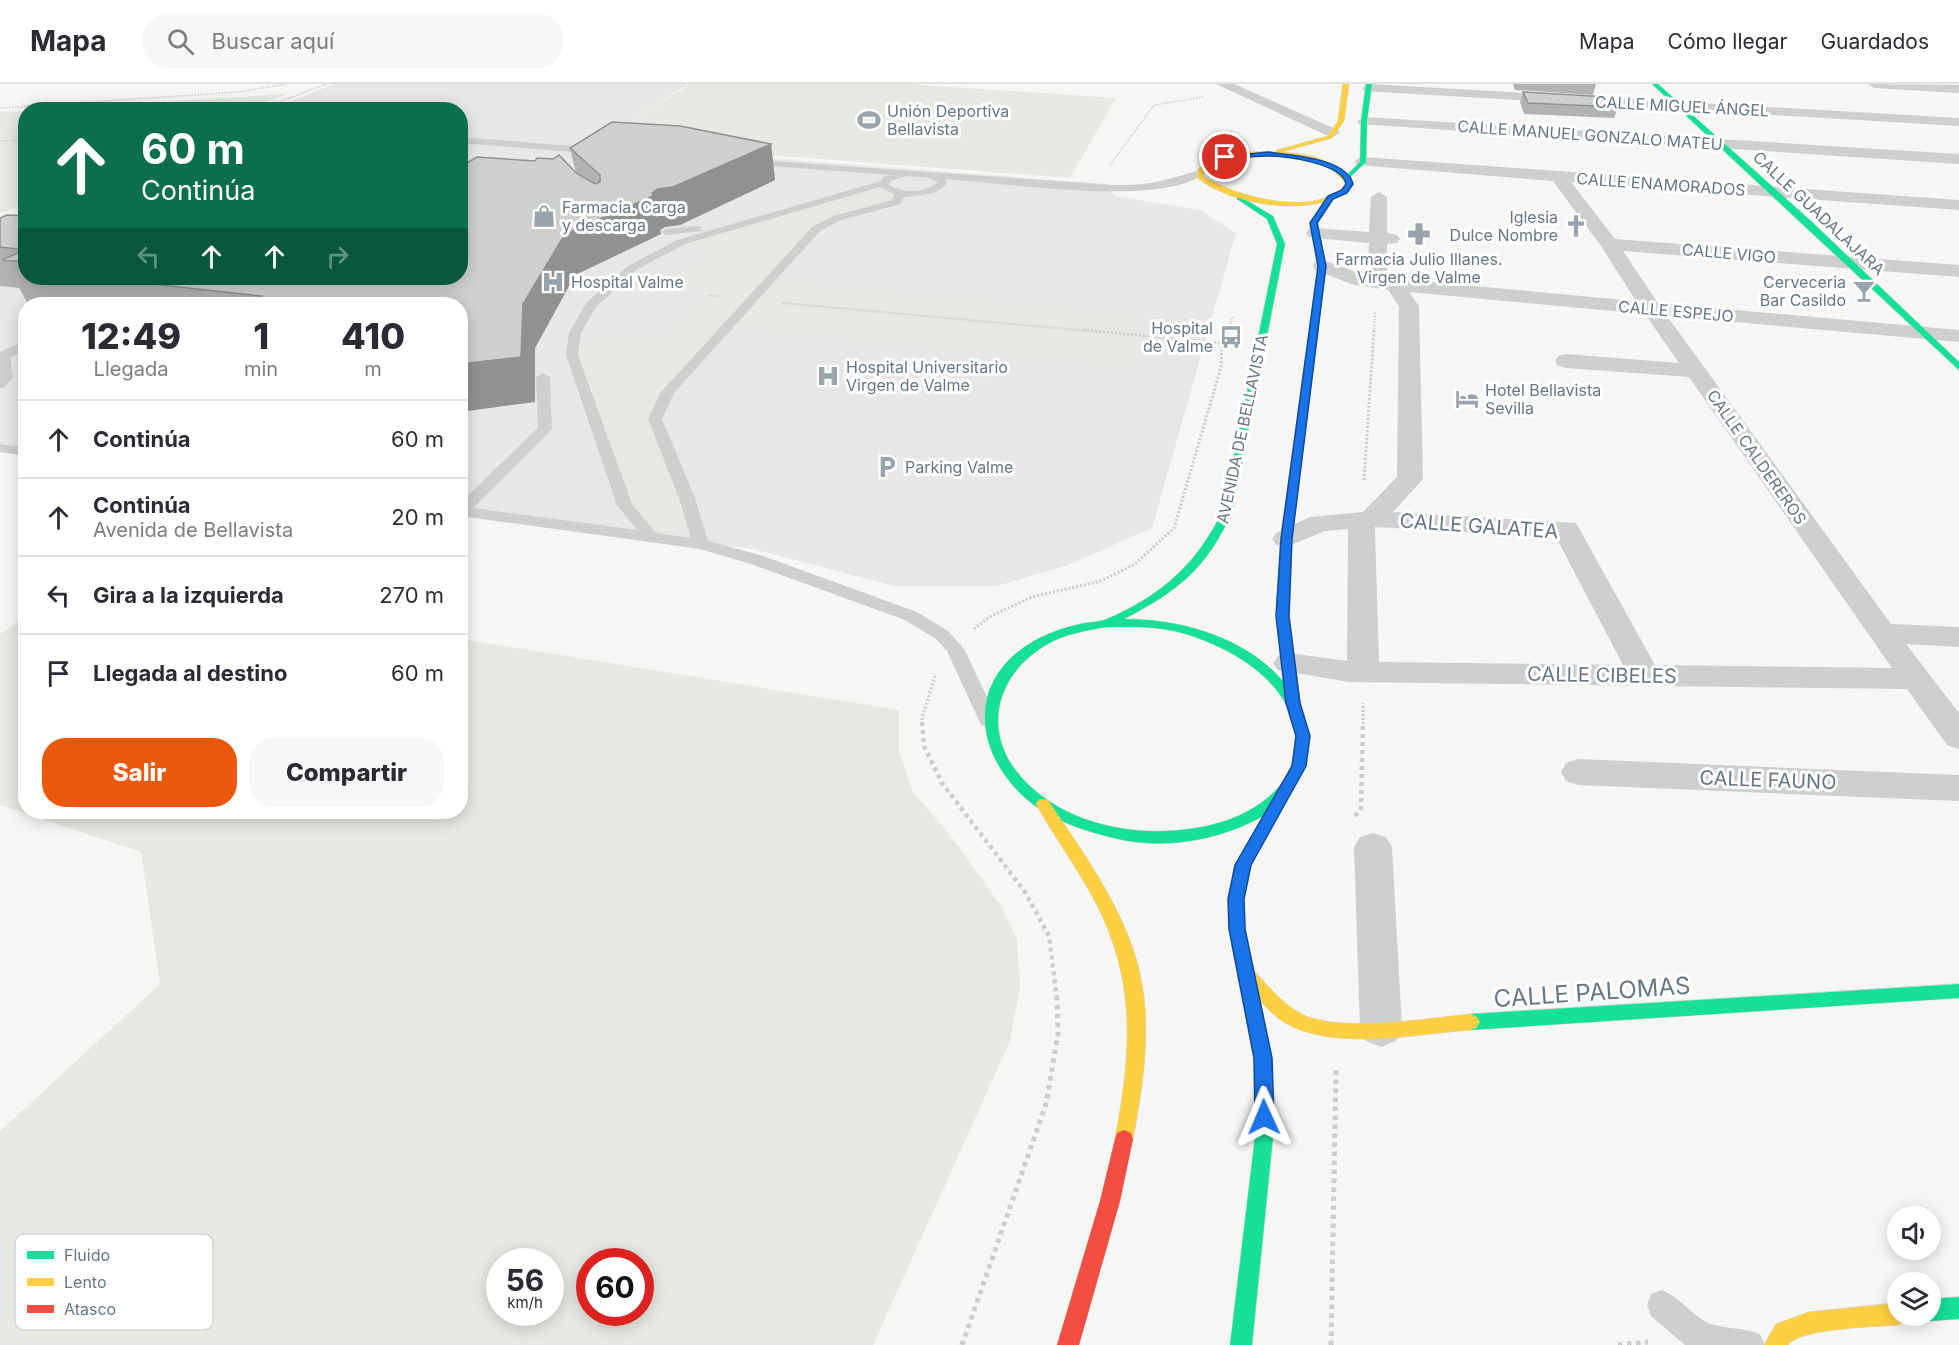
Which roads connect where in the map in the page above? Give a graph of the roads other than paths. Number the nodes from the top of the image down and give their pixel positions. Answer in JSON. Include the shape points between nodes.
{"nodes":[{"id":1,"x":1223,"y":84,"type":"edge"},
{"id":2,"x":1346,"y":84,"type":"edge"},
{"id":3,"x":1655,"y":84,"type":"edge"},
{"id":4,"x":1875,"y":84,"type":"edge"},
{"id":5,"x":1369,"y":86,"type":"edge"},
{"id":6,"x":1959,"y":89,"type":"edge"},
{"id":7,"x":1396,"y":91,"type":"edge"},
{"id":8,"x":1894,"y":101,"type":"dead end"},
{"id":9,"x":1677,"y":106,"type":"junction"},
{"id":10,"x":1924,"y":120,"type":"junction"},
{"id":11,"x":1364,"y":121,"type":"junction"},
{"id":12,"x":1959,"y":122,"type":"edge"},
{"id":13,"x":1333,"y":133,"type":"junction"},
{"id":14,"x":1391,"y":133,"type":"junction"},
{"id":15,"x":468,"y":141,"type":"edge"},
{"id":16,"x":479,"y":142,"type":"junction"},
{"id":17,"x":1719,"y":143,"type":"junction"},
{"id":18,"x":468,"y":146,"type":"edge"},
{"id":19,"x":604,"y":152,"type":"edge"},
{"id":20,"x":1268,"y":154,"type":"junction"},
{"id":21,"x":1959,"y":159,"type":"edge"},
{"id":22,"x":733,"y":161,"type":"edge"},
{"id":23,"x":1363,"y":162,"type":"junction"},
{"id":24,"x":1391,"y":164,"type":"junction"},
{"id":25,"x":908,"y":173,"type":"junction"},
{"id":26,"x":1200,"y":173,"type":"junction"},
{"id":27,"x":931,"y":175,"type":"junction"},
{"id":28,"x":1558,"y":176,"type":"junction"},
{"id":29,"x":1348,"y":177,"type":"junction"},
{"id":30,"x":883,"y":183,"type":"junction"},
{"id":31,"x":1772,"y":192,"type":"junction"},
{"id":32,"x":907,"y":193,"type":"junction"},
{"id":33,"x":1378,"y":197,"type":"dead end"},
{"id":34,"x":1239,"y":198,"type":"junction"},
{"id":35,"x":1331,"y":198,"type":"junction"},
{"id":36,"x":1959,"y":205,"type":"edge"},
{"id":37,"x":741,"y":224,"type":"junction"},
{"id":38,"x":666,"y":232,"type":"edge"},
{"id":39,"x":1316,"y":233,"type":"junction"},
{"id":40,"x":1385,"y":239,"type":"junction"},
{"id":41,"x":1609,"y":244,"type":"junction"},
{"id":42,"x":1850,"y":263,"type":"junction"},
{"id":43,"x":1322,"y":266,"type":"junction"},
{"id":44,"x":1959,"y":272,"type":"edge"},
{"id":45,"x":1386,"y":284,"type":"junction"},
{"id":46,"x":1651,"y":308,"type":"junction"},
{"id":47,"x":1920,"y":332,"type":"junction"},
{"id":48,"x":1959,"y":336,"type":"edge"},
{"id":49,"x":18,"y":348,"type":"edge"},
{"id":50,"x":1,"y":355,"type":"edge"},
{"id":51,"x":18,"y":358,"type":"edge"},
{"id":52,"x":1566,"y":361,"type":"dead end"},
{"id":53,"x":1959,"y":367,"type":"edge"},
{"id":54,"x":1696,"y":371,"type":"junction"},
{"id":55,"x":543,"y":377,"type":"dead end"},
{"id":56,"x":0,"y":384,"type":"edge"},
{"id":57,"x":0,"y":448,"type":"edge"},
{"id":58,"x":18,"y":451,"type":"edge"},
{"id":59,"x":468,"y":504,"type":"edge"},
{"id":60,"x":468,"y":512,"type":"edge"},
{"id":61,"x":1366,"y":519,"type":"junction"},
{"id":62,"x":650,"y":536,"type":"junction"},
{"id":63,"x":1286,"y":539,"type":"junction"},
{"id":64,"x":700,"y":544,"type":"junction"},
{"id":65,"x":1106,"y":623,"type":"junction"},
{"id":66,"x":1882,"y":633,"type":"junction"},
{"id":67,"x":1959,"y":637,"type":"edge"},
{"id":68,"x":1289,"y":663,"type":"junction"},
{"id":69,"x":1363,"y":672,"type":"junction"},
{"id":70,"x":1645,"y":676,"type":"junction"},
{"id":71,"x":1916,"y":679,"type":"junction"},
{"id":72,"x":1293,"y":703,"type":"junction"},
{"id":73,"x":988,"y":720,"type":"junction"},
{"id":74,"x":1959,"y":737,"type":"edge"},
{"id":75,"x":1578,"y":772,"type":"dead end"},
{"id":76,"x":1286,"y":788,"type":"junction"},
{"id":77,"x":1959,"y":788,"type":"edge"},
{"id":78,"x":1042,"y":803,"type":"junction"},
{"id":79,"x":1373,"y":847,"type":"dead end"},
{"id":80,"x":1246,"y":974,"type":"junction"},
{"id":81,"x":1959,"y":991,"type":"edge"},
{"id":82,"x":1381,"y":1028,"type":"junction"},
{"id":83,"x":1662,"y":1305,"type":"dead end"},
{"id":84,"x":1959,"y":1308,"type":"edge"},
{"id":85,"x":1941,"y":1309,"type":"edge"},
{"id":86,"x":1887,"y":1315,"type":"edge"},
{"id":87,"x":1068,"y":1345,"type":"edge"},
{"id":88,"x":1241,"y":1345,"type":"edge"},
{"id":89,"x":1749,"y":1345,"type":"edge"},
{"id":90,"x":1775,"y":1345,"type":"edge"}],
"edges":[{"from":1,"to":13,"type":"street"},
{"from":2,"to":13,"type":"main road","via":[[1341,121]]},
{"from":3,"to":9,"type":"main road","name":"CALLE GUADALAJARA"},
{"from":4,"to":6,"type":"street"},
{"from":5,"to":7,"type":"street","name":"CALLE MIGUEL ÁNGEL"},
{"from":5,"to":11,"type":"main road"},
{"from":7,"to":9,"type":"street","name":"CALLE MIGUEL ÁNGEL"},
{"from":8,"to":10,"type":"street"},
{"from":9,"to":10,"type":"street","name":"CALLE MIGUEL ÁNGEL"},
{"from":9,"to":17,"type":"main road","name":"CALLE GUADALAJARA"},
{"from":10,"to":12,"type":"street","name":"CALLE MIGUEL ÁNGEL"},
{"from":11,"to":14,"type":"street","name":"CALLE MANUEL GONZALO MATEU"},
{"from":11,"to":23,"type":"main road"},
{"from":13,"to":20,"type":"main road"},
{"from":14,"to":17,"type":"street","name":"CALLE MANUEL GONZALO MATEU"},
{"from":14,"to":24,"type":"street"},
{"from":15,"to":16,"type":"lane"},
{"from":16,"to":18,"type":"lane"},
{"from":16,"to":19,"type":"lane","via":[[557,154]]},
{"from":17,"to":21,"type":"street","name":"CALLE MANUEL GONZALO MATEU"},
{"from":17,"to":31,"type":"main road","name":"CALLE GUADALAJARA"},
{"from":20,"to":26,"type":"main road","via":[[1218,159],[1206,164]]},
{"from":20,"to":29,"type":"main road","via":[[1320,162]]},
{"from":22,"to":25,"type":"lane"},
{"from":23,"to":24,"type":"street","name":"CALLE ENAMORADOS"},
{"from":23,"to":29,"type":"main road"},
{"from":24,"to":28,"type":"street","name":"CALLE ENAMORADOS"},
{"from":25,"to":27,"type":"lane"},
{"from":25,"to":30,"type":"lane"},
{"from":26,"to":27,"type":"lane","via":[[1151,188]]},
{"from":26,"to":34,"type":"main road","via":[[1213,188]]},
{"from":27,"to":32,"type":"lane","via":[[942,180],[940,187]]},
{"from":28,"to":31,"type":"street","name":"CALLE ENAMORADOS"},
{"from":28,"to":41,"type":"street","name":"CALLE CALDEREROS"},
{"from":29,"to":35,"type":"main road","via":[[1347,190]]},
{"from":30,"to":32,"type":"lane"},
{"from":30,"to":37,"type":"lane"},
{"from":31,"to":36,"type":"street","name":"CALLE ENAMORADOS"},
{"from":31,"to":42,"type":"main road","name":"CALLE GUADALAJARA"},
{"from":32,"to":64,"type":"lane","via":[[898,196],[897,202],[837,218],[816,229],[668,392],[655,419],[687,498]]},
{"from":33,"to":40,"type":"street"},
{"from":34,"to":35,"type":"main road","via":[[1291,203]]},
{"from":34,"to":65,"type":"main road","name":"AVENIDA DE BELLAVISTA","via":[[1270,218],[1281,244],[1228,510],[1219,536],[1201,562],[1176,585]]},
{"from":35,"to":39,"type":"main road","via":[[1314,223]]},
{"from":37,"to":38,"type":"lane"},
{"from":37,"to":62,"type":"lane","via":[[681,242],[632,268],[591,305],[574,333],[572,355],[625,506]]},
{"from":39,"to":40,"type":"street"},
{"from":39,"to":43,"type":"main road"},
{"from":40,"to":45,"type":"street"},
{"from":41,"to":42,"type":"street","name":"CALLE VIGO"},
{"from":41,"to":46,"type":"street","name":"CALLE CALDEREROS"},
{"from":42,"to":44,"type":"street","name":"CALLE VIGO"},
{"from":42,"to":47,"type":"main road","name":"CALLE GUADALAJARA"},
{"from":43,"to":45,"type":"street","via":[[1358,280]]},
{"from":43,"to":63,"type":"main road"},
{"from":45,"to":46,"type":"street","name":"CALLE ESPEJO"},
{"from":45,"to":61,"type":"street","via":[[1409,306],[1410,479]]},
{"from":46,"to":47,"type":"street","name":"CALLE ESPEJO"},
{"from":46,"to":54,"type":"street","name":"CALLE CALDEREROS"},
{"from":47,"to":48,"type":"street","name":"CALLE ESPEJO"},
{"from":47,"to":53,"type":"main road","name":"CALLE GUADALAJARA"},
{"from":49,"to":50,"type":"lane"},
{"from":50,"to":51,"type":"lane"},
{"from":50,"to":56,"type":"lane","via":[[6,377]]},
{"from":52,"to":54,"type":"street"},
{"from":54,"to":66,"type":"street","name":"CALLE CALDEREROS"},
{"from":55,"to":59,"type":"lane","via":[[545,429]]},
{"from":57,"to":58,"type":"lane"},
{"from":60,"to":62,"type":"lane"},
{"from":61,"to":63,"type":"street","via":[[1320,523]]},
{"from":61,"to":69,"type":"street"},
{"from":61,"to":70,"type":"street","name":"CALLE GALATEA","via":[[1566,529]]},
{"from":62,"to":64,"type":"lane"},
{"from":63,"to":68,"type":"main road","via":[[1282,616]]},
{"from":64,"to":73,"type":"lane","via":[[757,560],[911,616],[942,634],[955,649]]},
{"from":65,"to":72,"type":"main road","via":[[1151,623],[1219,641],[1250,657],[1277,680]]},
{"from":65,"to":73,"type":"main road","via":[[1077,628],[1040,642],[1012,663],[993,691]]},
{"from":66,"to":67,"type":"street"},
{"from":66,"to":71,"type":"street","name":"CALLE CALDEREROS"},
{"from":68,"to":69,"type":"street","name":"CALLE CIBELES"},
{"from":68,"to":72,"type":"main road"},
{"from":69,"to":70,"type":"street","name":"CALLE CIBELES"},
{"from":70,"to":71,"type":"street","name":"CALLE CIBELES"},
{"from":71,"to":74,"type":"street","name":"CALLE CALDEREROS"},
{"from":72,"to":76,"type":"main road","via":[[1303,736],[1299,766]]},
{"from":73,"to":78,"type":"main road","via":[[997,754],[1017,783]]},
{"from":75,"to":77,"type":"street","name":"CALLE FAUNO"},
{"from":76,"to":78,"type":"main road","via":[[1255,815],[1219,830],[1177,837],[1123,834],[1082,822]]},
{"from":76,"to":80,"type":"main road","via":[[1243,865],[1236,899]]},
{"from":78,"to":87,"type":"main road","via":[[1098,886],[1125,951],[1135,992],[1137,1023],[1131,1108]]},
{"from":79,"to":82,"type":"street"},
{"from":80,"to":82,"type":"main road","name":"CALLE PALOMAS","via":[[1276,1005],[1300,1022],[1336,1031]]},
{"from":80,"to":88,"type":"main road","via":[[1263,1058],[1264,1137]]},
{"from":81,"to":82,"type":"main road","name":"CALLE PALOMAS"},
{"from":83,"to":89,"type":"lane","via":[[1699,1337]]},
{"from":84,"to":85,"type":"main road"},
{"from":86,"to":90,"type":"main road","via":[[1809,1323],[1784,1332]]}]}
